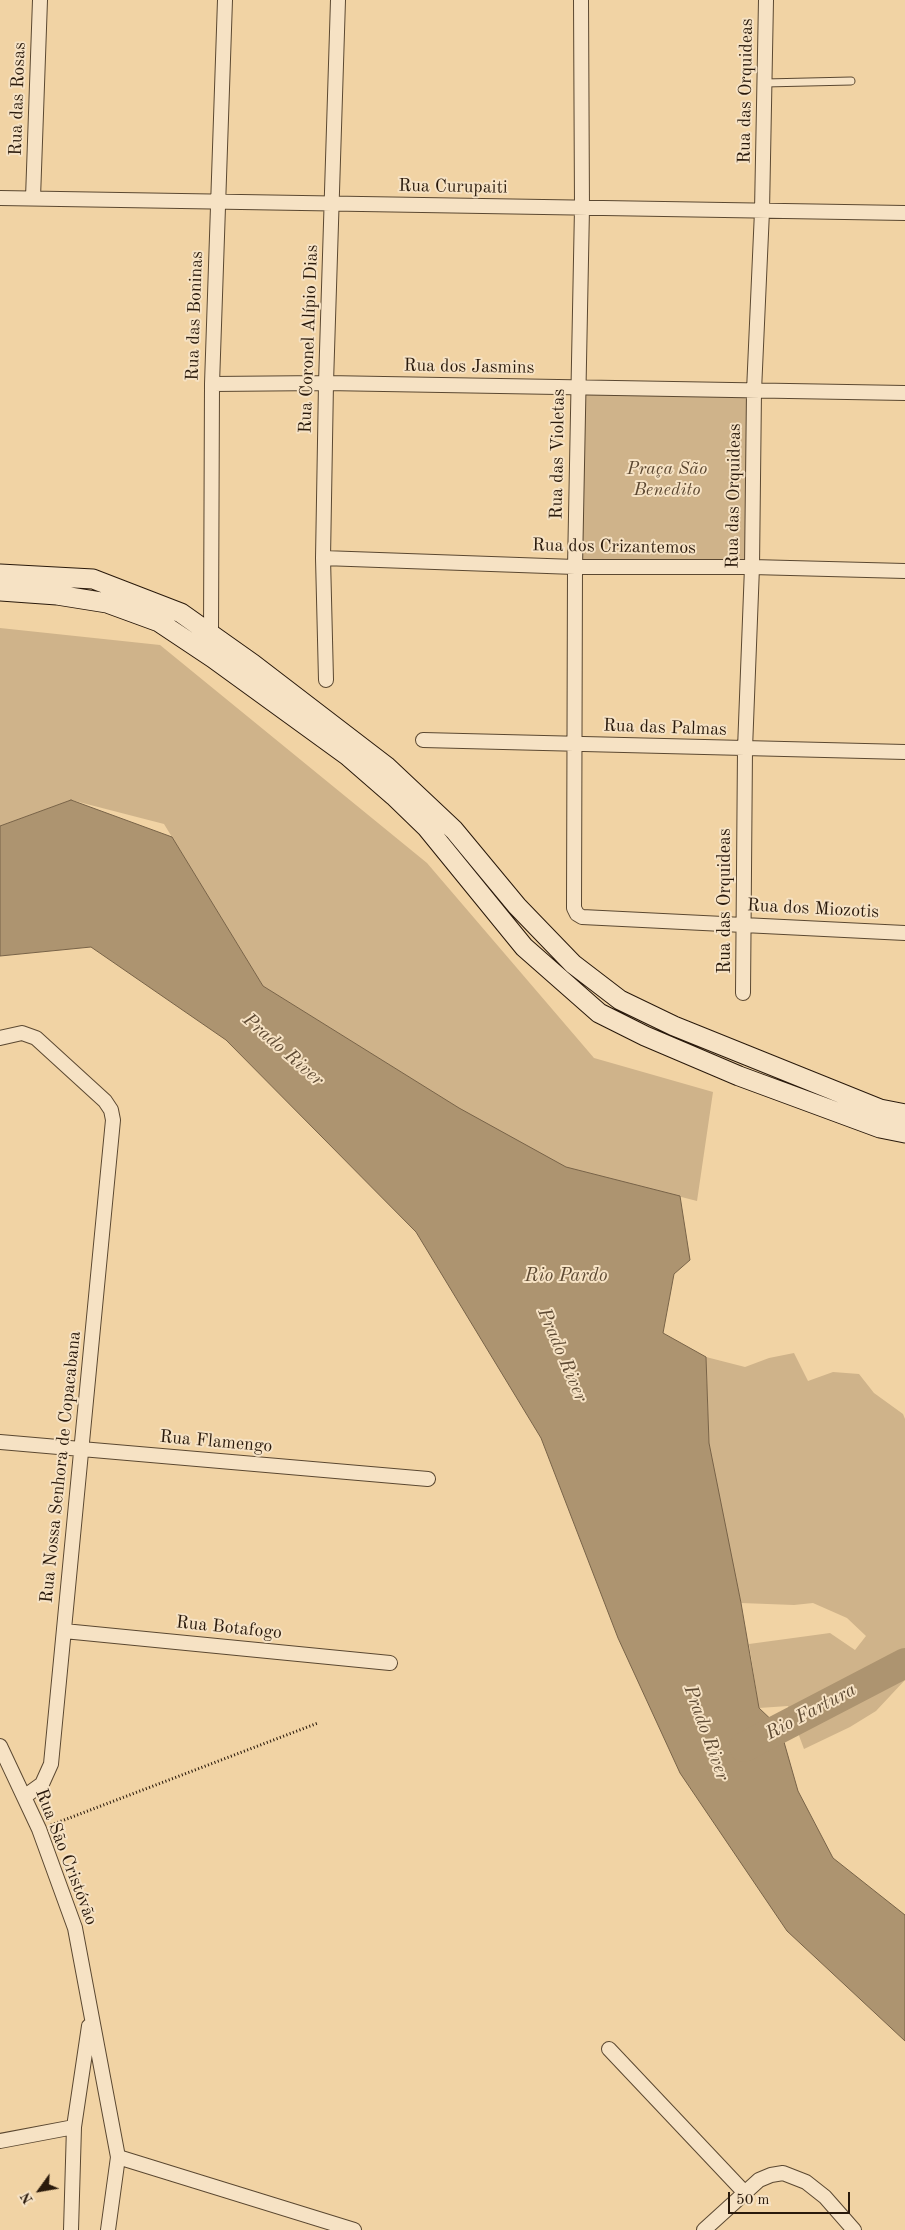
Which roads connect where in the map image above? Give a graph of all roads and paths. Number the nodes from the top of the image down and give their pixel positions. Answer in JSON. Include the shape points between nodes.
{"nodes":[{"id":1,"x":40,"y":0,"type":"edge"},
{"id":2,"x":225,"y":0,"type":"edge"},
{"id":3,"x":338,"y":0,"type":"edge"},
{"id":4,"x":581,"y":0,"type":"edge"},
{"id":5,"x":766,"y":0,"type":"edge"},
{"id":6,"x":851,"y":81,"type":"dead end"},
{"id":7,"x":765,"y":83,"type":"junction"},
{"id":8,"x":0,"y":198,"type":"edge"},
{"id":9,"x":33,"y":198,"type":"junction"},
{"id":10,"x":218,"y":203,"type":"junction"},
{"id":11,"x":332,"y":204,"type":"junction"},
{"id":12,"x":582,"y":208,"type":"junction"},
{"id":13,"x":762,"y":211,"type":"junction"},
{"id":14,"x":905,"y":212,"type":"edge"},
{"id":15,"x":326,"y":383,"type":"junction"},
{"id":16,"x":212,"y":384,"type":"junction"},
{"id":17,"x":578,"y":388,"type":"junction"},
{"id":18,"x":754,"y":391,"type":"junction"},
{"id":19,"x":905,"y":393,"type":"edge"},
{"id":20,"x":323,"y":558,"type":"junction"},
{"id":21,"x":575,"y":567,"type":"junction"},
{"id":22,"x":752,"y":567,"type":"junction"},
{"id":23,"x":905,"y":571,"type":"edge"},
{"id":24,"x":0,"y":574,"type":"edge"},
{"id":25,"x":0,"y":591,"type":"edge"},
{"id":26,"x":211,"y":633,"type":"junction"},
{"id":27,"x":326,"y":680,"type":"dead end"},
{"id":28,"x":423,"y":740,"type":"dead end"},
{"id":29,"x":575,"y":744,"type":"junction"},
{"id":30,"x":745,"y":749,"type":"junction"},
{"id":31,"x":905,"y":752,"type":"edge"},
{"id":32,"x":574,"y":908,"type":"joint"},
{"id":33,"x":743,"y":924,"type":"junction"},
{"id":34,"x":905,"y":933,"type":"edge"},
{"id":35,"x":743,"y":993,"type":"dead end"},
{"id":36,"x":0,"y":1038,"type":"edge"},
{"id":37,"x":905,"y":1114,"type":"edge"},
{"id":38,"x":905,"y":1133,"type":"edge"},
{"id":39,"x":0,"y":1442,"type":"edge"},
{"id":40,"x":82,"y":1450,"type":"junction"},
{"id":41,"x":428,"y":1479,"type":"dead end"},
{"id":42,"x":64,"y":1631,"type":"junction"},
{"id":43,"x":390,"y":1663,"type":"dead end"},
{"id":44,"x":318,"y":1724,"type":"dead end"},
{"id":45,"x":0,"y":1746,"type":"edge"},
{"id":46,"x":24,"y":1797,"type":"junction"},
{"id":47,"x":39,"y":1829,"type":"junction"},
{"id":48,"x":90,"y":2016,"type":"junction"},
{"id":49,"x":609,"y":2049,"type":"dead end"},
{"id":50,"x":74,"y":2128,"type":"junction"},
{"id":51,"x":0,"y":2141,"type":"edge"},
{"id":52,"x":118,"y":2158,"type":"junction"},
{"id":53,"x":745,"y":2193,"type":"junction"},
{"id":54,"x":71,"y":2230,"type":"edge"},
{"id":55,"x":108,"y":2230,"type":"edge"},
{"id":56,"x":354,"y":2230,"type":"edge"},
{"id":57,"x":704,"y":2230,"type":"edge"},
{"id":58,"x":854,"y":2230,"type":"edge"}],
"edges":[{"from":1,"to":9,"type":"street","name":"Rua das Rosas"},
{"from":2,"to":10,"type":"street","name":"Rua das Boninas"},
{"from":3,"to":11,"type":"street","name":"Rua Coronel Alípio Dias"},
{"from":4,"to":12,"type":"street","name":"Rua das Violetas"},
{"from":5,"to":7,"type":"street","name":"Rua das Orquideas"},
{"from":6,"to":7,"type":"lane"},
{"from":7,"to":13,"type":"street","name":"Rua das Orquideas"},
{"from":8,"to":9,"type":"street","name":"Rua Curupaiti"},
{"from":9,"to":10,"type":"street","name":"Rua Curupaiti"},
{"from":10,"to":11,"type":"street","name":"Rua Curupaiti"},
{"from":10,"to":16,"type":"street","name":"Rua das Boninas"},
{"from":11,"to":12,"type":"street","name":"Rua Curupaiti"},
{"from":11,"to":15,"type":"street","name":"Rua Coronel Alípio Dias"},
{"from":12,"to":13,"type":"street","name":"Rua Curupaiti"},
{"from":12,"to":17,"type":"street","name":"Rua das Violetas"},
{"from":13,"to":14,"type":"street","name":"Rua Curupaiti"},
{"from":13,"to":18,"type":"street","name":"Rua das Orquideas"},
{"from":15,"to":16,"type":"street","name":"Rua dos Jasmins"},
{"from":15,"to":17,"type":"street","name":"Rua dos Jasmins"},
{"from":15,"to":20,"type":"street","name":"Rua Coronel Alípio Dias"},
{"from":16,"to":26,"type":"street","name":"Rua das Boninas"},
{"from":17,"to":18,"type":"street","name":"Rua dos Jasmins"},
{"from":17,"to":21,"type":"street","name":"Rua das Violetas"},
{"from":18,"to":19,"type":"street","name":"Rua dos Jasmins"},
{"from":18,"to":22,"type":"street","name":"Rua das Orquideas"},
{"from":20,"to":21,"type":"street","name":"Rua dos Crizantemos"},
{"from":20,"to":27,"type":"street","name":"Rua Coronel Alípio Dias"},
{"from":21,"to":22,"type":"street","name":"Rua dos Crizantemos"},
{"from":21,"to":29,"type":"street","name":"Rua das Violetas"},
{"from":22,"to":23,"type":"street","name":"Rua dos Crizantemos"},
{"from":22,"to":30,"type":"street","name":"Rua das Orquideas"},
{"from":24,"to":26,"type":"main road","via":[[93,579],[181,613]]},
{"from":25,"to":38,"type":"main road","via":[[107,603],[159,622],[348,756],[394,796],[427,828],[524,947],[599,1013],[739,1076],[880,1128]]},
{"from":26,"to":37,"type":"main road","via":[[386,766],[454,830],[517,906],[567,958],[620,1000],[674,1026],[880,1109]]},
{"from":28,"to":29,"type":"street","name":"Rua das Palmas"},
{"from":29,"to":30,"type":"street","name":"Rua das Palmas"},
{"from":29,"to":32,"type":"street","name":"Rua das Violetas"},
{"from":30,"to":31,"type":"street","name":"Rua das Palmas"},
{"from":30,"to":33,"type":"street","name":"Rua das Orquideas"},
{"from":32,"to":33,"type":"street","name":"Rua dos Miozotis","via":[[582,917]]},
{"from":33,"to":34,"type":"street","name":"Rua dos Miozotis"},
{"from":33,"to":35,"type":"street","name":"Rua das Orquideas"},
{"from":36,"to":40,"type":"street","name":"Rua Nossa Senhora de Copacabana","via":[[22,1033],[36,1038],[105,1101],[112,1115]]},
{"from":39,"to":40,"type":"street","name":"Rua Flamengo"},
{"from":40,"to":41,"type":"street","name":"Rua Flamengo"},
{"from":40,"to":42,"type":"street","name":"Rua Nossa Senhora de Copacabana"},
{"from":42,"to":43,"type":"street","name":"Rua Botafogo"},
{"from":42,"to":46,"type":"street","name":"Rua Nossa Senhora de Copacabana","via":[[51,1764],[42,1784]]},
{"from":44,"to":47,"type":"path"},
{"from":45,"to":46,"type":"street","name":"Rua São Cristóvão"},
{"from":46,"to":47,"type":"street","name":"Rua São Cristóvão"},
{"from":47,"to":48,"type":"street","name":"Rua São Cristóvão","via":[[75,1928]]},
{"from":48,"to":50,"type":"street"},
{"from":48,"to":52,"type":"street","name":"Rua São Cristóvão"},
{"from":49,"to":53,"type":"street"},
{"from":50,"to":51,"type":"street"},
{"from":50,"to":54,"type":"street"},
{"from":52,"to":55,"type":"street","name":"Rua São Cristóvão"},
{"from":52,"to":56,"type":"street"},
{"from":53,"to":57,"type":"street"},
{"from":53,"to":58,"type":"street","via":[[765,2177],[783,2173],[806,2182],[825,2197]]}]}
